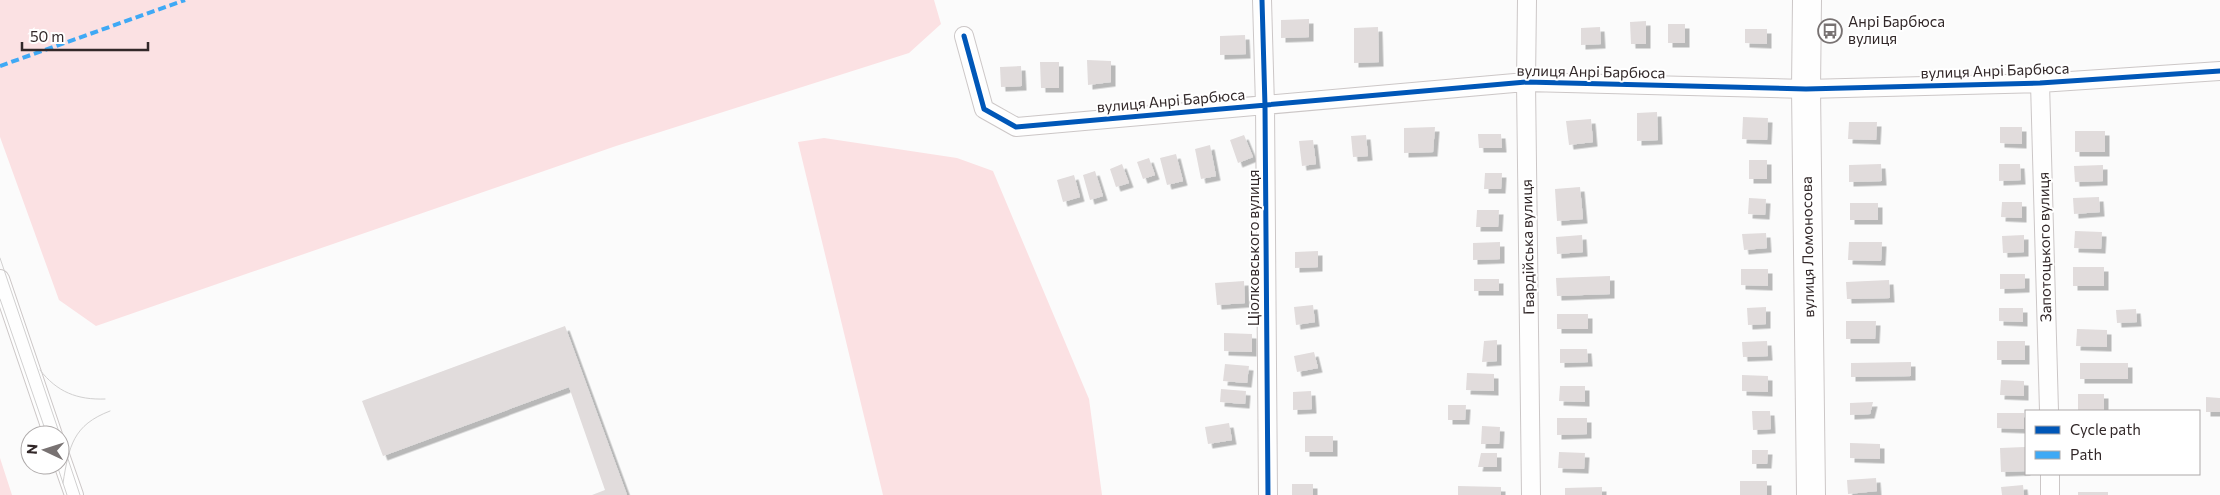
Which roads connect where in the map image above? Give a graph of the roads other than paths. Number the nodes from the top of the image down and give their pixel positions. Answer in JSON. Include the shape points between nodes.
{"nodes":[{"id":1,"x":1262,"y":0,"type":"edge"},
{"id":2,"x":1527,"y":0,"type":"edge"},
{"id":3,"x":1807,"y":0,"type":"edge"},
{"id":4,"x":964,"y":36,"type":"dead end"},
{"id":5,"x":2220,"y":71,"type":"edge"},
{"id":6,"x":1526,"y":82,"type":"junction"},
{"id":7,"x":2040,"y":83,"type":"junction"},
{"id":8,"x":1806,"y":88,"type":"junction"},
{"id":9,"x":1265,"y":106,"type":"junction"},
{"id":10,"x":0,"y":279,"type":"edge"},
{"id":11,"x":2049,"y":410,"type":"edge"},
{"id":12,"x":50,"y":425,"type":"edge"},
{"id":13,"x":67,"y":475,"type":"edge"},
{"id":14,"x":2050,"y":475,"type":"edge"},
{"id":15,"x":74,"y":495,"type":"edge"},
{"id":16,"x":1268,"y":495,"type":"edge"},
{"id":17,"x":1531,"y":495,"type":"edge"},
{"id":18,"x":1810,"y":495,"type":"edge"},
{"id":19,"x":2050,"y":495,"type":"edge"}],
"edges":[{"from":1,"to":9,"type":"street","name":"Ціолковського вулиця"},
{"from":2,"to":6,"type":"street","name":"Гвардійська вулиця"},
{"from":3,"to":8,"type":"main road","name":"вулиця Ломоносова"},
{"from":4,"to":9,"type":"street","name":"вулиця Анрі Барбюса","via":[[984,109],[1016,127]]},
{"from":5,"to":7,"type":"street","name":"вулиця Анрі Барбюса"},
{"from":6,"to":8,"type":"street","name":"вулиця Анрі Барбюса"},
{"from":6,"to":9,"type":"street","name":"вулиця Анрі Барбюса"},
{"from":6,"to":17,"type":"street","name":"Гвардійська вулиця"},
{"from":7,"to":8,"type":"street","name":"вулиця Анрі Барбюса"},
{"from":7,"to":11,"type":"street","name":"Запотоцького вулиця"},
{"from":8,"to":18,"type":"main road","name":"вулиця Ломоносова"},
{"from":9,"to":16,"type":"street","name":"Ціолковського вулиця"},
{"from":10,"to":12,"type":"street"},
{"from":13,"to":15,"type":"street"},
{"from":14,"to":19,"type":"street"}]}
